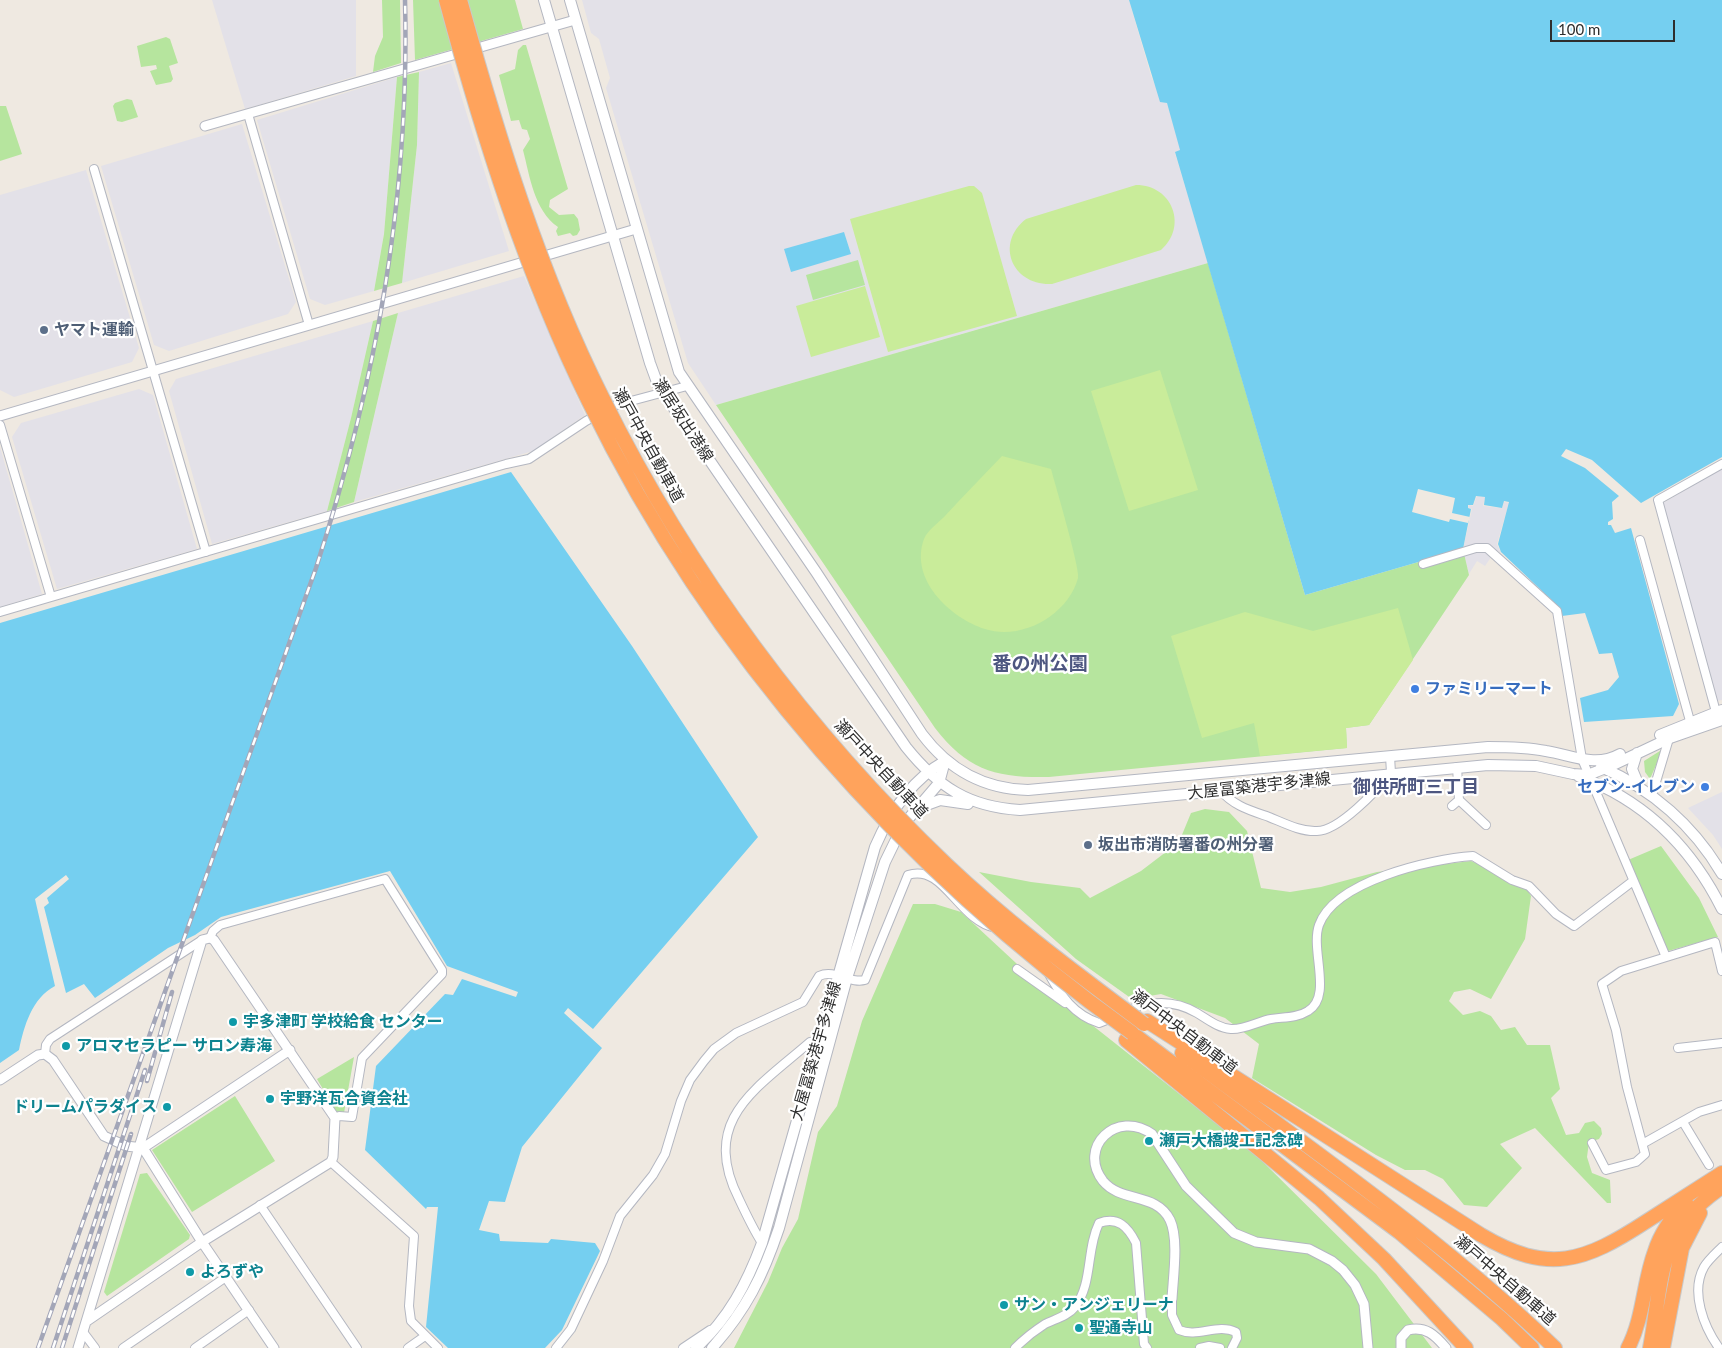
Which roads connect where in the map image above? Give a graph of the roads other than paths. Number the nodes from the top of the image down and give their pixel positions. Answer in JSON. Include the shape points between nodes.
{"nodes":[{"id":1,"x":446,"y":0,"type":"edge"},
{"id":2,"x":460,"y":0,"type":"edge"},
{"id":3,"x":544,"y":0,"type":"edge"},
{"id":4,"x":570,"y":0,"type":"edge"},
{"id":5,"x":575,"y":20,"type":"junction"},
{"id":6,"x":552,"y":26,"type":"junction"},
{"id":7,"x":248,"y":114,"type":"junction"},
{"id":8,"x":206,"y":126,"type":"dead end"},
{"id":9,"x":94,"y":169,"type":"dead end"},
{"id":10,"x":636,"y":229,"type":"junction"},
{"id":11,"x":612,"y":236,"type":"junction"},
{"id":12,"x":308,"y":325,"type":"junction"},
{"id":13,"x":154,"y":370,"type":"junction"},
{"id":14,"x":687,"y":386,"type":"junction"},
{"id":15,"x":662,"y":392,"type":"junction"},
{"id":16,"x":0,"y":416,"type":"edge"},
{"id":17,"x":0,"y":425,"type":"edge"},
{"id":18,"x":1722,"y":464,"type":"edge"},
{"id":19,"x":1640,"y":540,"type":"dead end"},
{"id":20,"x":206,"y":552,"type":"junction"},
{"id":21,"x":1423,"y":564,"type":"dead end"},
{"id":22,"x":51,"y":597,"type":"junction"},
{"id":23,"x":0,"y":612,"type":"edge"},
{"id":24,"x":1720,"y":714,"type":"edge"},
{"id":25,"x":1690,"y":721,"type":"junction"},
{"id":26,"x":1670,"y":734,"type":"junction"},
{"id":27,"x":1637,"y":753,"type":"junction"},
{"id":28,"x":1620,"y":754,"type":"junction"},
{"id":29,"x":1390,"y":756,"type":"junction"},
{"id":30,"x":1582,"y":759,"type":"junction"},
{"id":31,"x":945,"y":761,"type":"junction"},
{"id":32,"x":1456,"y":767,"type":"junction"},
{"id":33,"x":1610,"y":769,"type":"junction"},
{"id":34,"x":926,"y":771,"type":"junction"},
{"id":35,"x":1392,"y":773,"type":"junction"},
{"id":36,"x":1589,"y":778,"type":"junction"},
{"id":37,"x":1136,"y":780,"type":"junction"},
{"id":38,"x":939,"y":783,"type":"junction"},
{"id":39,"x":1640,"y":788,"type":"junction"},
{"id":40,"x":1220,"y":790,"type":"junction"},
{"id":41,"x":1652,"y":795,"type":"junction"},
{"id":42,"x":1138,"y":798,"type":"junction"},
{"id":43,"x":1459,"y":800,"type":"junction"},
{"id":44,"x":1629,"y":801,"type":"junction"},
{"id":45,"x":1452,"y":806,"type":"dead end"},
{"id":46,"x":1020,"y":810,"type":"junction"},
{"id":47,"x":912,"y":813,"type":"junction"},
{"id":48,"x":1486,"y":826,"type":"dead end"},
{"id":49,"x":1722,"y":874,"type":"edge"},
{"id":50,"x":1633,"y":881,"type":"junction"},
{"id":51,"x":1722,"y":909,"type":"edge"},
{"id":52,"x":206,"y":939,"type":"junction"},
{"id":53,"x":1718,"y":941,"type":"edge"},
{"id":54,"x":1666,"y":957,"type":"junction"},
{"id":55,"x":1017,"y":968,"type":"dead end"},
{"id":56,"x":1722,"y":971,"type":"edge"},
{"id":57,"x":842,"y":977,"type":"junction"},
{"id":58,"x":1071,"y":1007,"type":"junction"},
{"id":59,"x":1146,"y":1022,"type":"junction"},
{"id":60,"x":1129,"y":1037,"type":"junction"},
{"id":61,"x":818,"y":1042,"type":"junction"},
{"id":62,"x":1722,"y":1043,"type":"edge"},
{"id":63,"x":1678,"y":1048,"type":"dead end"},
{"id":64,"x":290,"y":1050,"type":"junction"},
{"id":65,"x":45,"y":1054,"type":"junction"},
{"id":66,"x":0,"y":1080,"type":"edge"},
{"id":67,"x":1722,"y":1104,"type":"edge"},
{"id":68,"x":335,"y":1118,"type":"junction"},
{"id":69,"x":1683,"y":1122,"type":"junction"},
{"id":70,"x":791,"y":1142,"type":"junction"},
{"id":71,"x":1592,"y":1143,"type":"dead end"},
{"id":72,"x":1644,"y":1143,"type":"junction"},
{"id":73,"x":801,"y":1144,"type":"junction"},
{"id":74,"x":140,"y":1148,"type":"junction"},
{"id":75,"x":331,"y":1162,"type":"junction"},
{"id":76,"x":1709,"y":1166,"type":"dead end"},
{"id":77,"x":1722,"y":1173,"type":"edge"},
{"id":78,"x":1698,"y":1188,"type":"junction"},
{"id":79,"x":1718,"y":1190,"type":"edge"},
{"id":80,"x":260,"y":1206,"type":"junction"},
{"id":81,"x":202,"y":1242,"type":"junction"},
{"id":82,"x":762,"y":1243,"type":"junction"},
{"id":83,"x":772,"y":1247,"type":"junction"},
{"id":84,"x":1722,"y":1247,"type":"edge"},
{"id":85,"x":226,"y":1277,"type":"junction"},
{"id":86,"x":1172,"y":1299,"type":"joint"},
{"id":87,"x":249,"y":1310,"type":"junction"},
{"id":88,"x":87,"y":1321,"type":"junction"},
{"id":89,"x":719,"y":1325,"type":"junction"},
{"id":90,"x":84,"y":1332,"type":"junction"},
{"id":91,"x":425,"y":1336,"type":"junction"},
{"id":92,"x":270,"y":1347,"type":"edge"},
{"id":93,"x":78,"y":1348,"type":"edge"},
{"id":94,"x":95,"y":1348,"type":"edge"},
{"id":95,"x":123,"y":1348,"type":"edge"},
{"id":96,"x":195,"y":1348,"type":"edge"},
{"id":97,"x":357,"y":1348,"type":"edge"},
{"id":98,"x":408,"y":1348,"type":"edge"},
{"id":99,"x":438,"y":1348,"type":"edge"},
{"id":100,"x":556,"y":1348,"type":"edge"},
{"id":101,"x":683,"y":1348,"type":"edge"},
{"id":102,"x":696,"y":1348,"type":"edge"},
{"id":103,"x":712,"y":1348,"type":"edge"},
{"id":104,"x":1015,"y":1348,"type":"edge"},
{"id":105,"x":1147,"y":1348,"type":"edge"},
{"id":106,"x":1200,"y":1348,"type":"edge"},
{"id":107,"x":1220,"y":1348,"type":"edge"},
{"id":108,"x":1232,"y":1348,"type":"edge"},
{"id":109,"x":1368,"y":1348,"type":"edge"},
{"id":110,"x":1401,"y":1348,"type":"edge"},
{"id":111,"x":1446,"y":1348,"type":"edge"},
{"id":112,"x":1466,"y":1348,"type":"edge"},
{"id":113,"x":1532,"y":1348,"type":"edge"},
{"id":114,"x":1554,"y":1348,"type":"edge"},
{"id":115,"x":1628,"y":1348,"type":"edge"},
{"id":116,"x":1650,"y":1348,"type":"edge"},
{"id":117,"x":1663,"y":1348,"type":"edge"},
{"id":118,"x":1719,"y":1348,"type":"edge"}],
"edges":[{"from":1,"to":60,"type":"highway","name":"瀬戸中央自動車道","bridge":true,"via":[[493,162],[555,329],[589,402],[670,550],[769,690],[823,753],[923,859],[1061,990]]},
{"from":2,"to":59,"type":"highway","name":"瀬戸中央自動車道","bridge":true,"via":[[506,158],[568,322],[602,397],[681,541],[781,682],[834,746],[946,864],[1074,971]]},
{"from":3,"to":6,"type":"main road","name":"瀬居坂出港線"},
{"from":4,"to":5,"type":"main road","name":"瀬居坂出港線"},
{"from":5,"to":6,"type":"street"},
{"from":5,"to":10,"type":"main road","name":"瀬居坂出港線"},
{"from":6,"to":7,"type":"street"},
{"from":6,"to":11,"type":"main road","name":"瀬居坂出港線"},
{"from":7,"to":8,"type":"street"},
{"from":7,"to":12,"type":"street"},
{"from":9,"to":13,"type":"street"},
{"from":10,"to":11,"type":"street"},
{"from":10,"to":14,"type":"main road","name":"瀬居坂出港線","via":[[673,357]]},
{"from":11,"to":12,"type":"street"},
{"from":11,"to":15,"type":"main road","name":"瀬居坂出港線","via":[[650,363]]},
{"from":12,"to":13,"type":"street"},
{"from":13,"to":16,"type":"street"},
{"from":13,"to":20,"type":"street"},
{"from":14,"to":15,"type":"street"},
{"from":14,"to":31,"type":"main road","name":"瀬居坂出港線","via":[[816,572],[922,734]]},
{"from":15,"to":20,"type":"street","via":[[601,412],[529,459]]},
{"from":15,"to":34,"type":"main road","name":"瀬居坂出港線","via":[[906,747]]},
{"from":17,"to":22,"type":"street"},
{"from":18,"to":24,"type":"street","via":[[1658,500]]},
{"from":19,"to":25,"type":"street"},
{"from":20,"to":22,"type":"street"},
{"from":21,"to":30,"type":"street","via":[[1476,548],[1487,548],[1557,611]]},
{"from":22,"to":23,"type":"street"},
{"from":24,"to":25,"type":"main road","name":"大屋冨築港宇多津線"},
{"from":24,"to":26,"type":"main road","name":"大屋冨築港宇多津線"},
{"from":25,"to":26,"type":"main road","name":"大屋冨築港宇多津線"},
{"from":26,"to":27,"type":"main road","name":"大屋冨築港宇多津線"},
{"from":26,"to":28,"type":"main road","name":"大屋冨築港宇多津線"},
{"from":26,"to":41,"type":"street"},
{"from":27,"to":33,"type":"main road","name":"大屋冨築港宇多津線"},
{"from":27,"to":39,"type":"main road","via":[[1632,769]]},
{"from":28,"to":30,"type":"main road","name":"大屋冨築港宇多津線","via":[[1604,761]]},
{"from":28,"to":33,"type":"main road"},
{"from":29,"to":30,"type":"main road","name":"大屋冨築港宇多津線","via":[[1506,747],[1546,750]]},
{"from":29,"to":35,"type":"street"},
{"from":29,"to":37,"type":"main road","name":"大屋冨築港宇多津線"},
{"from":30,"to":33,"type":"main road"},
{"from":30,"to":36,"type":"street"},
{"from":31,"to":34,"type":"main road","name":"大屋冨築港宇多津線"},
{"from":31,"to":37,"type":"main road","name":"大屋冨築港宇多津線","via":[[979,781],[1016,790]]},
{"from":31,"to":38,"type":"main road","name":"大屋冨築港宇多津線"},
{"from":32,"to":35,"type":"main road","name":"大屋冨築港宇多津線"},
{"from":32,"to":36,"type":"main road","name":"大屋冨築港宇多津線","via":[[1523,765]]},
{"from":32,"to":43,"type":"street"},
{"from":33,"to":36,"type":"main road","name":"大屋冨築港宇多津線"},
{"from":33,"to":39,"type":"main road"},
{"from":33,"to":44,"type":"main road"},
{"from":34,"to":38,"type":"main road","name":"瀬居坂出港線"},
{"from":34,"to":57,"type":"main road","name":"大屋冨築港宇多津線","via":[[900,802],[878,839]]},
{"from":35,"to":40,"type":"main road","name":"大屋冨築港宇多津線"},
{"from":35,"to":40,"type":"street","via":[[1375,792],[1335,824],[1320,831],[1300,828],[1236,806]]},
{"from":36,"to":44,"type":"main road"},
{"from":36,"to":50,"type":"street"},
{"from":37,"to":42,"type":"main road"},
{"from":38,"to":46,"type":"main road","name":"大屋冨築港宇多津線","via":[[984,805]]},
{"from":38,"to":47,"type":"main road","name":"大屋冨築港宇多津線"},
{"from":39,"to":41,"type":"main road"},
{"from":40,"to":42,"type":"main road","name":"大屋冨築港宇多津線"},
{"from":41,"to":49,"type":"main road","via":[[1688,827]]},
{"from":42,"to":46,"type":"main road","name":"大屋冨築港宇多津線"},
{"from":43,"to":45,"type":"street"},
{"from":43,"to":48,"type":"street"},
{"from":44,"to":51,"type":"main road","via":[[1658,822],[1684,848]]},
{"from":46,"to":47,"type":"main road","via":[[940,800],[925,804]]},
{"from":47,"to":57,"type":"main road","name":"大屋冨築港宇多津線","via":[[885,862]]},
{"from":50,"to":54,"type":"street"},
{"from":50,"to":58,"type":"street","via":[[1574,926],[1556,914],[1529,886],[1512,880],[1472,856],[1406,869],[1362,884],[1332,905],[1316,935],[1320,997],[1308,1012],[1296,1017],[1271,1019],[1231,1029],[1169,1003],[1136,1006],[1099,1023]]},
{"from":52,"to":64,"type":"street","via":[[214,940]]},
{"from":52,"to":65,"type":"street","via":[[50,1039]]},
{"from":52,"to":68,"type":"street","via":[[220,925],[385,879],[442,974],[362,1058],[352,1117]]},
{"from":52,"to":74,"type":"street"},
{"from":53,"to":54,"type":"street"},
{"from":53,"to":56,"type":"street"},
{"from":54,"to":72,"type":"street","via":[[1621,971],[1602,984]]},
{"from":55,"to":58,"type":"street"},
{"from":57,"to":58,"type":"street","via":[[865,980],[908,875],[917,872],[938,882],[980,923],[1017,934],[1029,944]]},
{"from":57,"to":61,"type":"main road","name":"大屋冨築港宇多津線"},
{"from":57,"to":73,"type":"main road","name":"大屋冨築港宇多津線"},
{"from":57,"to":100,"type":"street","via":[[819,976],[803,1002],[736,1033],[704,1061],[690,1080],[664,1154],[653,1175],[620,1216],[571,1329]]},
{"from":59,"to":78,"type":"highway","via":[[1481,1235],[1521,1255],[1562,1260],[1589,1254],[1616,1241]]},
{"from":59,"to":114,"type":"highway","name":"瀬戸中央自動車道","via":[[1412,1223],[1510,1304]]},
{"from":60,"to":112,"type":"highway","via":[[1319,1198],[1384,1259]]},
{"from":60,"to":113,"type":"highway","name":"瀬戸中央自動車道","via":[[1187,1072],[1399,1232]]},
{"from":61,"to":70,"type":"main road","name":"大屋冨築港宇多津線"},
{"from":61,"to":82,"type":"street","via":[[810,1042],[747,1097],[727,1133],[724,1155],[728,1175]]},
{"from":62,"to":63,"type":"street"},
{"from":64,"to":68,"type":"street"},
{"from":64,"to":74,"type":"street"},
{"from":65,"to":66,"type":"street","via":[[38,1055]]},
{"from":65,"to":74,"type":"street","via":[[53,1060],[104,1136],[126,1146]]},
{"from":67,"to":69,"type":"street"},
{"from":68,"to":75,"type":"street"},
{"from":69,"to":72,"type":"street"},
{"from":69,"to":76,"type":"street"},
{"from":70,"to":73,"type":"street"},
{"from":70,"to":82,"type":"main road","name":"大屋冨築港宇多津線"},
{"from":71,"to":72,"type":"street","via":[[1606,1170],[1636,1162],[1645,1154]]},
{"from":73,"to":83,"type":"main road","name":"大屋冨築港宇多津線"},
{"from":74,"to":81,"type":"street"},
{"from":74,"to":88,"type":"street"},
{"from":75,"to":80,"type":"street"},
{"from":75,"to":91,"type":"street","via":[[414,1236],[409,1306],[412,1321]]},
{"from":77,"to":78,"type":"highway"},
{"from":78,"to":115,"type":"highway","via":[[1677,1212],[1659,1241],[1650,1266],[1640,1321]]},
{"from":79,"to":116,"type":"highway","via":[[1694,1209],[1674,1238],[1660,1276]]},
{"from":79,"to":117,"type":"highway","via":[[1682,1248]]},
{"from":80,"to":81,"type":"street"},
{"from":80,"to":97,"type":"street"},
{"from":81,"to":85,"type":"street"},
{"from":81,"to":88,"type":"street"},
{"from":82,"to":83,"type":"main road"},
{"from":82,"to":89,"type":"main road","name":"大屋冨築港宇多津線","via":[[741,1294]]},
{"from":83,"to":103,"type":"main road","name":"大屋冨築港宇多津線","via":[[750,1299]]},
{"from":84,"to":118,"type":"street","via":[[1704,1267],[1698,1281],[1702,1314]]},
{"from":85,"to":87,"type":"street"},
{"from":85,"to":95,"type":"street"},
{"from":86,"to":108,"type":"street","via":[[1172,1315],[1179,1330],[1190,1334],[1229,1329],[1236,1332],[1238,1338]]},
{"from":86,"to":109,"type":"street","via":[[1173,1232],[1166,1212],[1151,1201],[1111,1188],[1099,1174],[1096,1148],[1113,1128],[1136,1126],[1152,1134],[1186,1186],[1234,1233],[1256,1242],[1309,1249],[1343,1270],[1364,1304]]},
{"from":87,"to":92,"type":"street"},
{"from":87,"to":96,"type":"street"},
{"from":88,"to":90,"type":"street"},
{"from":89,"to":101,"type":"street"},
{"from":89,"to":102,"type":"main road","name":"大屋冨築港宇多津線"},
{"from":90,"to":93,"type":"street"},
{"from":90,"to":94,"type":"street"},
{"from":91,"to":98,"type":"street"},
{"from":91,"to":99,"type":"street"},
{"from":104,"to":105,"type":"street","via":[[1045,1324],[1074,1309],[1083,1294],[1092,1238],[1099,1223],[1112,1220],[1132,1234],[1136,1243],[1144,1344]]},
{"from":106,"to":107,"type":"street"},
{"from":110,"to":111,"type":"street","via":[[1401,1338],[1408,1330],[1422,1328]]}]}
